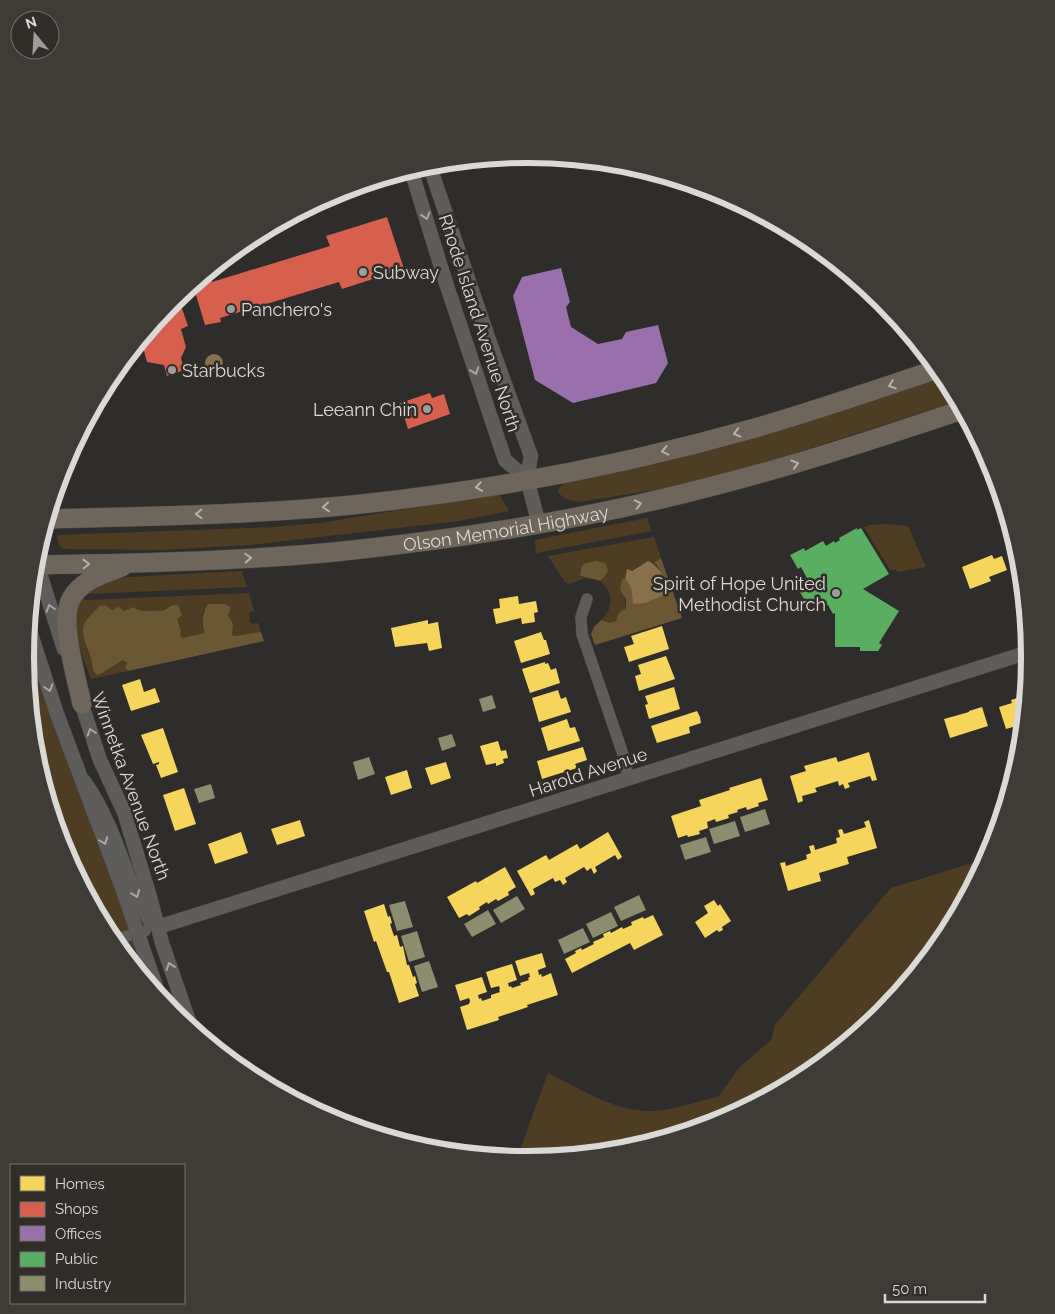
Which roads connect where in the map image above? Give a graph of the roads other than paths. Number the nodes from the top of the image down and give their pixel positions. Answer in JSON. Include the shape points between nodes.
{"nodes":[{"id":1,"x":432,"y":173,"type":"edge"},
{"id":2,"x":413,"y":177,"type":"edge"},
{"id":3,"x":930,"y":372,"type":"edge"},
{"id":4,"x":956,"y":412,"type":"edge"},
{"id":5,"x":527,"y":479,"type":"junction"},
{"id":6,"x":54,"y":519,"type":"edge"},
{"id":7,"x":538,"y":524,"type":"junction"},
{"id":8,"x":43,"y":563,"type":"edge"},
{"id":9,"x":134,"y":563,"type":"junction"},
{"id":10,"x":41,"y":577,"type":"edge"},
{"id":11,"x":587,"y":600,"type":"dead end"},
{"id":12,"x":34,"y":645,"type":"edge"},
{"id":13,"x":1021,"y":655,"type":"edge"},
{"id":14,"x":82,"y":704,"type":"junction"},
{"id":15,"x":78,"y":771,"type":"junction"},
{"id":16,"x":628,"y":778,"type":"junction"},
{"id":17,"x":158,"y":927,"type":"junction"},
{"id":18,"x":138,"y":933,"type":"junction"},
{"id":19,"x":122,"y":938,"type":"edge"},
{"id":20,"x":154,"y":981,"type":"edge"},
{"id":21,"x":185,"y":1013,"type":"edge"}],
"edges":[{"from":1,"to":5,"type":"street","name":"Rhode Island Avenue North","via":[[531,456]]},
{"from":2,"to":5,"type":"street","name":"Rhode Island Avenue North","one_way":true,"via":[[505,460]]},
{"from":3,"to":5,"type":"highway","one_way":true,"via":[[755,428]]},
{"from":7,"to":4,"type":"highway","name":"Olson Memorial Highway","one_way":true,"via":[[717,486]]},
{"from":5,"to":6,"type":"highway","one_way":true,"via":[[360,504]]},
{"from":5,"to":7,"type":"street","name":"Rhode Island Avenue North"},
{"from":9,"to":7,"type":"highway","name":"Olson Memorial Highway","one_way":true,"via":[[350,550]]},
{"from":8,"to":9,"type":"highway","name":"Olson Memorial Highway","one_way":true},
{"from":9,"to":14,"type":"highway","via":[[91,580],[77,591],[68,606],[67,628]]},
{"from":14,"to":10,"type":"street","name":"Winnetka Avenue North","one_way":true},
{"from":11,"to":16,"type":"street","via":[[581,617],[582,634],[625,760]]},
{"from":12,"to":15,"type":"street","one_way":true},
{"from":13,"to":16,"type":"street","name":"Harold Avenue"},
{"from":17,"to":14,"type":"street","name":"Winnetka Avenue North","one_way":true,"via":[[124,812],[100,760]]},
{"from":15,"to":17,"type":"street","one_way":true,"via":[[107,815],[147,919],[151,926]]},
{"from":15,"to":18,"type":"street","one_way":true},
{"from":16,"to":17,"type":"street","name":"Harold Avenue"},
{"from":17,"to":18,"type":"street"},
{"from":21,"to":17,"type":"street","name":"Winnetka Avenue North","one_way":true},
{"from":18,"to":19,"type":"street"},
{"from":18,"to":20,"type":"street"}]}
